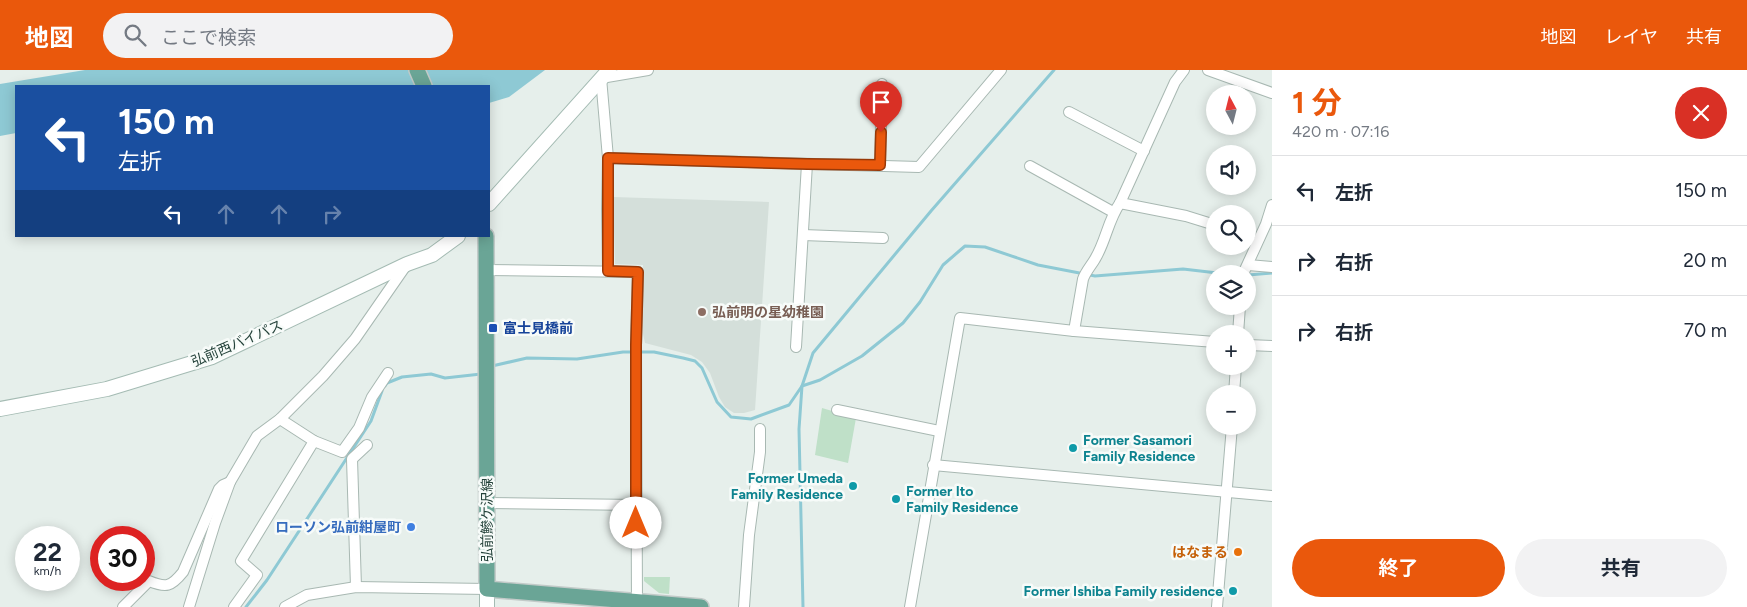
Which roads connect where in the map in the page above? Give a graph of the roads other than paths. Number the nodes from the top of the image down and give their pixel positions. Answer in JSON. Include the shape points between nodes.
{"nodes":[{"id":1,"x":417,"y":70,"type":"edge"},
{"id":2,"x":648,"y":70,"type":"edge"},
{"id":3,"x":1001,"y":70,"type":"edge"},
{"id":4,"x":1184,"y":70,"type":"edge"},
{"id":5,"x":1208,"y":70,"type":"edge"},
{"id":6,"x":605,"y":74,"type":"edge"},
{"id":7,"x":882,"y":84,"type":"dead end"},
{"id":8,"x":424,"y":85,"type":"edge"},
{"id":9,"x":1272,"y":93,"type":"edge"},
{"id":10,"x":1069,"y":112,"type":"dead end"},
{"id":11,"x":1144,"y":152,"type":"junction"},
{"id":12,"x":608,"y":158,"type":"junction"},
{"id":13,"x":807,"y":164,"type":"junction"},
{"id":14,"x":880,"y":165,"type":"junction"},
{"id":15,"x":1030,"y":166,"type":"dead end"},
{"id":16,"x":490,"y":203,"type":"edge"},
{"id":17,"x":1120,"y":203,"type":"junction"},
{"id":18,"x":1272,"y":205,"type":"edge"},
{"id":19,"x":1113,"y":212,"type":"junction"},
{"id":20,"x":1206,"y":222,"type":"edge"},
{"id":21,"x":1269,"y":224,"type":"edge"},
{"id":22,"x":803,"y":235,"type":"junction"},
{"id":23,"x":457,"y":237,"type":"edge"},
{"id":24,"x":486,"y":237,"type":"edge"},
{"id":25,"x":883,"y":238,"type":"dead end"},
{"id":26,"x":1256,"y":238,"type":"edge"},
{"id":27,"x":1259,"y":239,"type":"junction"},
{"id":28,"x":407,"y":264,"type":"junction"},
{"id":29,"x":1247,"y":265,"type":"edge"},
{"id":30,"x":1272,"y":267,"type":"edge"},
{"id":31,"x":1256,"y":269,"type":"edge"},
{"id":32,"x":486,"y":270,"type":"junction"},
{"id":33,"x":608,"y":271,"type":"junction"},
{"id":34,"x":1074,"y":331,"type":"junction"},
{"id":35,"x":1206,"y":341,"type":"edge"},
{"id":36,"x":1256,"y":345,"type":"edge"},
{"id":37,"x":1272,"y":346,"type":"edge"},
{"id":38,"x":796,"y":347,"type":"dead end"},
{"id":39,"x":388,"y":373,"type":"dead end"},
{"id":40,"x":0,"y":409,"type":"edge"},
{"id":41,"x":837,"y":410,"type":"dead end"},
{"id":42,"x":280,"y":419,"type":"junction"},
{"id":43,"x":760,"y":428,"type":"dead end"},
{"id":44,"x":940,"y":431,"type":"junction"},
{"id":45,"x":1231,"y":435,"type":"edge"},
{"id":46,"x":314,"y":441,"type":"junction"},
{"id":47,"x":367,"y":445,"type":"dead end"},
{"id":48,"x":934,"y":465,"type":"junction"},
{"id":49,"x":230,"y":482,"type":"junction"},
{"id":50,"x":1227,"y":492,"type":"junction"},
{"id":51,"x":1272,"y":496,"type":"edge"},
{"id":52,"x":488,"y":503,"type":"junction"},
{"id":53,"x":636,"y":506,"type":"junction"},
{"id":54,"x":356,"y":587,"type":"junction"},
{"id":55,"x":487,"y":589,"type":"junction"},
{"id":56,"x":306,"y":595,"type":"junction"},
{"id":57,"x":637,"y":605,"type":"edge"},
{"id":58,"x":123,"y":607,"type":"edge"},
{"id":59,"x":189,"y":607,"type":"edge"},
{"id":60,"x":234,"y":607,"type":"edge"},
{"id":61,"x":285,"y":607,"type":"edge"},
{"id":62,"x":305,"y":607,"type":"edge"},
{"id":63,"x":487,"y":607,"type":"edge"},
{"id":64,"x":701,"y":607,"type":"edge"},
{"id":65,"x":744,"y":607,"type":"edge"},
{"id":66,"x":910,"y":607,"type":"edge"},
{"id":67,"x":1217,"y":607,"type":"edge"}],
"edges":[{"from":1,"to":8,"type":"main road"},
{"from":2,"to":6,"type":"street"},
{"from":3,"to":14,"type":"street","via":[[919,167]]},
{"from":4,"to":11,"type":"street","via":[[1175,82]]},
{"from":5,"to":9,"type":"street"},
{"from":6,"to":12,"type":"street"},
{"from":6,"to":16,"type":"street"},
{"from":7,"to":14,"type":"street"},
{"from":10,"to":11,"type":"street"},
{"from":11,"to":17,"type":"street"},
{"from":12,"to":13,"type":"street"},
{"from":12,"to":33,"type":"street"},
{"from":13,"to":14,"type":"street"},
{"from":13,"to":22,"type":"street"},
{"from":15,"to":19,"type":"street"},
{"from":17,"to":19,"type":"street"},
{"from":17,"to":20,"type":"street"},
{"from":18,"to":21,"type":"street"},
{"from":19,"to":34,"type":"street","via":[[1096,258],[1084,276]]},
{"from":21,"to":27,"type":"street"},
{"from":22,"to":25,"type":"street"},
{"from":22,"to":38,"type":"street"},
{"from":23,"to":28,"type":"street","name":"弘前西バイパス","via":[[432,255]]},
{"from":24,"to":32,"type":"main road","name":"弘前鰺ケ沢線"},
{"from":26,"to":27,"type":"street"},
{"from":27,"to":29,"type":"street"},
{"from":28,"to":40,"type":"street","name":"弘前西バイパス","via":[[212,357],[107,389]]},
{"from":28,"to":42,"type":"street","via":[[355,339],[324,376]]},
{"from":30,"to":31,"type":"street"},
{"from":32,"to":33,"type":"street"},
{"from":32,"to":52,"type":"main road","name":"弘前鰺ケ沢線"},
{"from":33,"to":53,"type":"street","via":[[638,272]]},
{"from":34,"to":35,"type":"street"},
{"from":34,"to":44,"type":"street","via":[[960,318]]},
{"from":36,"to":37,"type":"street"},
{"from":39,"to":46,"type":"street","via":[[372,396],[359,428],[342,452]]},
{"from":41,"to":44,"type":"street"},
{"from":42,"to":46,"type":"street"},
{"from":42,"to":49,"type":"street","via":[[257,436]]},
{"from":43,"to":65,"type":"street"},
{"from":44,"to":48,"type":"street"},
{"from":45,"to":50,"type":"street"},
{"from":46,"to":60,"type":"street","via":[[241,561],[257,575]]},
{"from":47,"to":54,"type":"street","via":[[352,459]]},
{"from":48,"to":50,"type":"street"},
{"from":48,"to":66,"type":"street"},
{"from":49,"to":58,"type":"street","via":[[219,489],[183,572],[166,586],[148,581]]},
{"from":49,"to":59,"type":"street"},
{"from":50,"to":51,"type":"street"},
{"from":50,"to":67,"type":"street"},
{"from":52,"to":53,"type":"street"},
{"from":52,"to":55,"type":"main road","name":"弘前鰺ケ沢線"},
{"from":53,"to":57,"type":"street"},
{"from":54,"to":55,"type":"street"},
{"from":54,"to":56,"type":"street"},
{"from":55,"to":57,"type":"main road"},
{"from":55,"to":63,"type":"street"},
{"from":56,"to":61,"type":"street"},
{"from":56,"to":62,"type":"street"},
{"from":57,"to":64,"type":"main road"}]}
